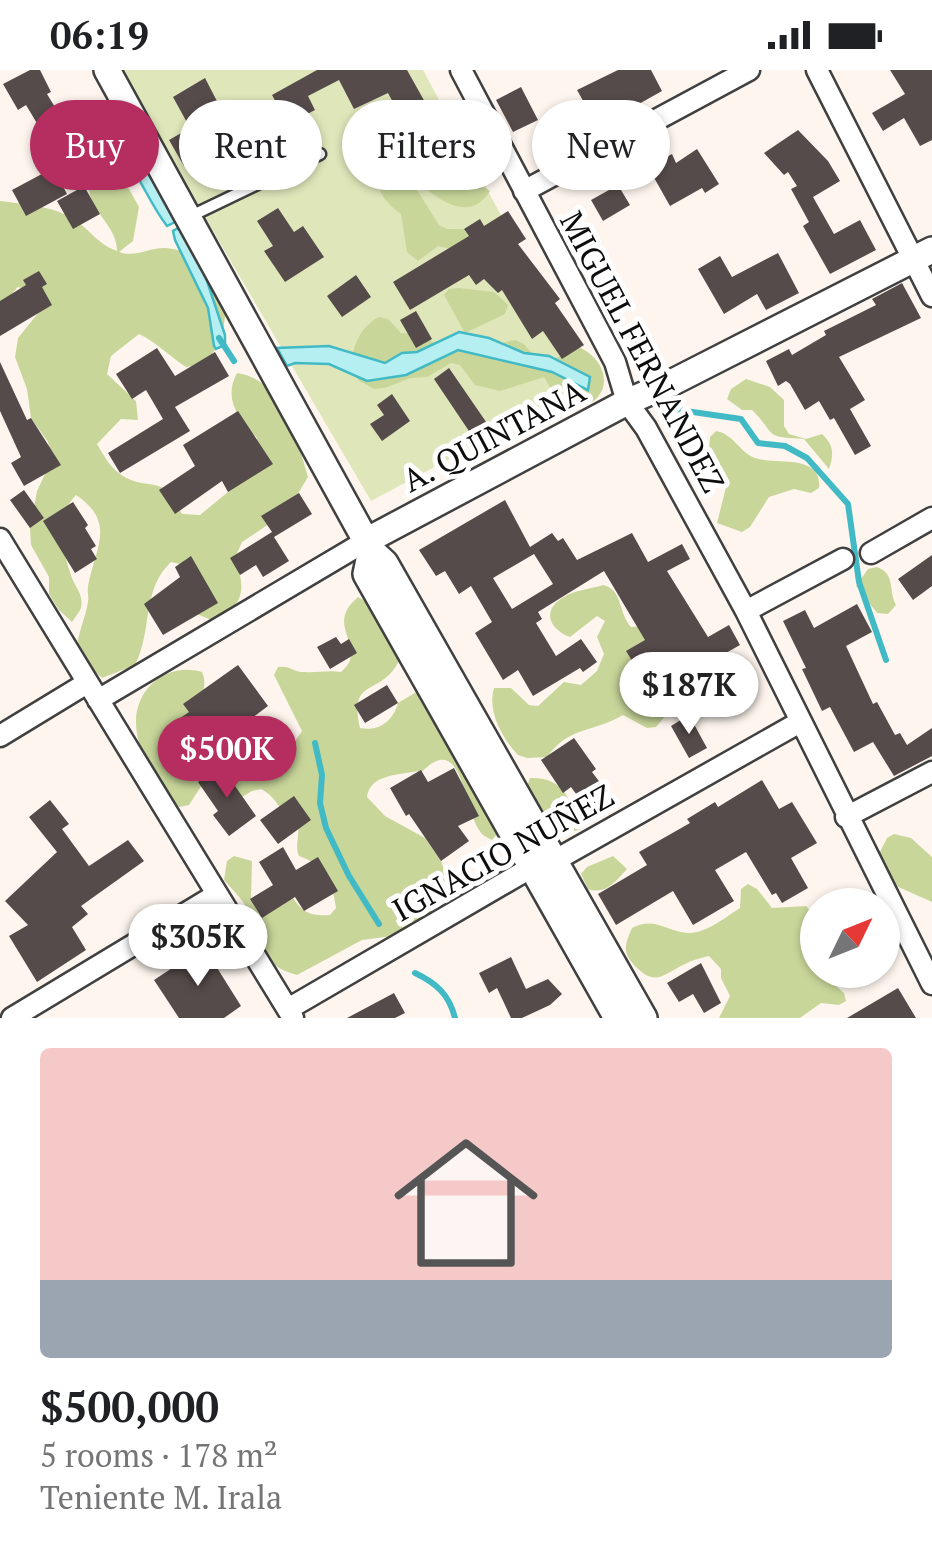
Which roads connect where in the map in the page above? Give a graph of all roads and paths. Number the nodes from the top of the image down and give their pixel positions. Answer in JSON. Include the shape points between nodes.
{"nodes":[{"id":1,"x":107,"y":70,"type":"edge"},
{"id":2,"x":461,"y":70,"type":"edge"},
{"id":3,"x":750,"y":70,"type":"edge"},
{"id":4,"x":817,"y":70,"type":"edge"},
{"id":5,"x":245,"y":190,"type":"edge"},
{"id":6,"x":524,"y":191,"type":"junction"},
{"id":7,"x":189,"y":217,"type":"junction"},
{"id":8,"x":923,"y":254,"type":"edge"},
{"id":9,"x":932,"y":296,"type":"edge"},
{"id":10,"x":627,"y":402,"type":"junction"},
{"id":11,"x":932,"y":518,"type":"edge"},
{"id":12,"x":0,"y":539,"type":"edge"},
{"id":13,"x":368,"y":546,"type":"junction"},
{"id":14,"x":871,"y":552,"type":"dead end"},
{"id":15,"x":843,"y":559,"type":"dead end"},
{"id":16,"x":746,"y":611,"type":"junction"},
{"id":17,"x":92,"y":691,"type":"junction"},
{"id":18,"x":800,"y":722,"type":"junction"},
{"id":19,"x":0,"y":736,"type":"edge"},
{"id":20,"x":932,"y":772,"type":"edge"},
{"id":21,"x":846,"y":817,"type":"junction"},
{"id":22,"x":543,"y":864,"type":"junction"},
{"id":23,"x":216,"y":895,"type":"junction"},
{"id":24,"x":932,"y":984,"type":"edge"},
{"id":25,"x":291,"y":1014,"type":"edge"},
{"id":26,"x":12,"y":1018,"type":"edge"},
{"id":27,"x":617,"y":1018,"type":"edge"},
{"id":28,"x":644,"y":1018,"type":"edge"}],
"edges":[{"from":1,"to":7,"type":"street"},
{"from":2,"to":6,"type":"street","name":"MIGUEL FERNANDEZ"},
{"from":3,"to":6,"type":"street"},
{"from":4,"to":8,"type":"street"},
{"from":5,"to":7,"type":"lane"},
{"from":6,"to":10,"type":"street","name":"MIGUEL FERNANDEZ","via":[[615,362]]},
{"from":7,"to":13,"type":"street"},
{"from":8,"to":9,"type":"street"},
{"from":8,"to":10,"type":"street","name":"A. QUINTANA"},
{"from":10,"to":13,"type":"street","name":"A. QUINTANA"},
{"from":10,"to":16,"type":"street","name":"MIGUEL FERNANDEZ"},
{"from":11,"to":14,"type":"street"},
{"from":12,"to":17,"type":"street"},
{"from":13,"to":17,"type":"street","name":"A. QUINTANA"},
{"from":13,"to":22,"type":"street","via":[[384,563]]},
{"from":15,"to":16,"type":"street"},
{"from":16,"to":18,"type":"street","name":"MIGUEL FERNANDEZ"},
{"from":17,"to":19,"type":"street","name":"A. QUINTANA"},
{"from":17,"to":23,"type":"street"},
{"from":18,"to":21,"type":"street","name":"MIGUEL FERNANDEZ"},
{"from":18,"to":22,"type":"street","name":"IGNACIO NUÑEZ"},
{"from":20,"to":21,"type":"street"},
{"from":21,"to":24,"type":"street","name":"MIGUEL FERNANDEZ"},
{"from":22,"to":25,"type":"street","name":"IGNACIO NUÑEZ"},
{"from":22,"to":27,"type":"street"},
{"from":22,"to":28,"type":"street"},
{"from":23,"to":25,"type":"street"},
{"from":23,"to":26,"type":"street"}]}
